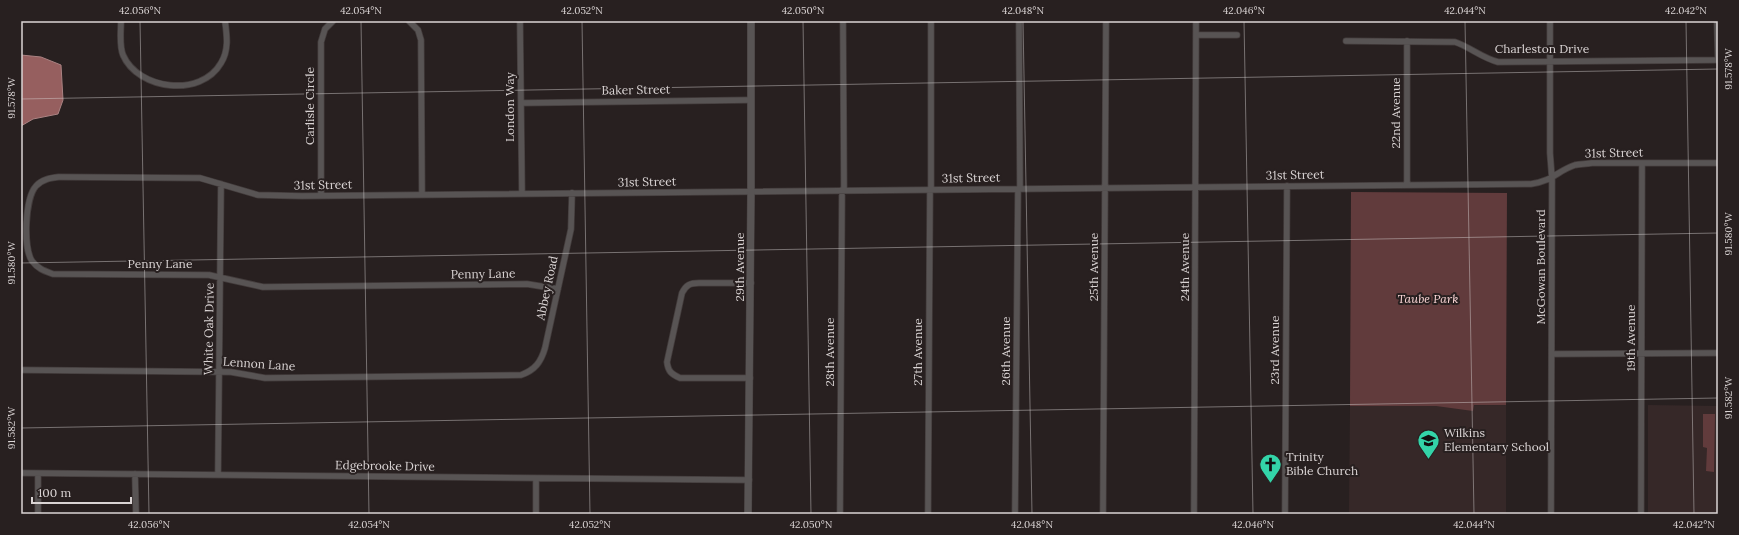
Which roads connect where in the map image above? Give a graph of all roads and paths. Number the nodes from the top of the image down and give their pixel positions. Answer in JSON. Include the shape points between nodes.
{"nodes":[{"id":1,"x":121,"y":21,"type":"edge"},
{"id":2,"x":225,"y":21,"type":"edge"},
{"id":3,"x":333,"y":21,"type":"edge"},
{"id":4,"x":409,"y":21,"type":"edge"},
{"id":5,"x":520,"y":21,"type":"edge"},
{"id":6,"x":751,"y":21,"type":"edge"},
{"id":7,"x":843,"y":21,"type":"edge"},
{"id":8,"x":931,"y":21,"type":"edge"},
{"id":9,"x":1019,"y":21,"type":"edge"},
{"id":10,"x":1106,"y":21,"type":"edge"},
{"id":11,"x":1196,"y":21,"type":"edge"},
{"id":12,"x":1550,"y":21,"type":"edge"},
{"id":13,"x":1717,"y":21,"type":"edge"},
{"id":14,"x":1196,"y":35,"type":"junction"},
{"id":15,"x":1237,"y":35,"type":"dead end"},
{"id":16,"x":1346,"y":41,"type":"dead end"},
{"id":17,"x":1406,"y":41,"type":"junction"},
{"id":18,"x":1718,"y":60,"type":"edge"},
{"id":19,"x":1550,"y":61,"type":"junction"},
{"id":20,"x":751,"y":100,"type":"junction"},
{"id":21,"x":521,"y":103,"type":"junction"},
{"id":22,"x":1642,"y":163,"type":"junction"},
{"id":23,"x":1718,"y":163,"type":"edge"},
{"id":24,"x":1552,"y":179,"type":"junction"},
{"id":25,"x":221,"y":184,"type":"junction"},
{"id":26,"x":1407,"y":185,"type":"junction"},
{"id":27,"x":1287,"y":186,"type":"junction"},
{"id":28,"x":1196,"y":187,"type":"junction"},
{"id":29,"x":1106,"y":188,"type":"junction"},
{"id":30,"x":1019,"y":189,"type":"junction"},
{"id":31,"x":843,"y":190,"type":"junction"},
{"id":32,"x":931,"y":190,"type":"junction"},
{"id":33,"x":751,"y":192,"type":"junction"},
{"id":34,"x":572,"y":193,"type":"junction"},
{"id":35,"x":522,"y":194,"type":"junction"},
{"id":36,"x":422,"y":195,"type":"junction"},
{"id":37,"x":322,"y":196,"type":"junction"},
{"id":38,"x":220,"y":277,"type":"junction"},
{"id":39,"x":751,"y":283,"type":"junction"},
{"id":40,"x":558,"y":289,"type":"junction"},
{"id":41,"x":1718,"y":353,"type":"edge"},
{"id":42,"x":1552,"y":354,"type":"junction"},
{"id":43,"x":1642,"y":354,"type":"junction"},
{"id":44,"x":21,"y":370,"type":"edge"},
{"id":45,"x":219,"y":372,"type":"junction"},
{"id":46,"x":520,"y":375,"type":"joint"},
{"id":47,"x":750,"y":378,"type":"junction"},
{"id":48,"x":21,"y":473,"type":"edge"},
{"id":49,"x":38,"y":474,"type":"junction"},
{"id":50,"x":135,"y":474,"type":"junction"},
{"id":51,"x":218,"y":474,"type":"junction"},
{"id":52,"x":536,"y":479,"type":"junction"},
{"id":53,"x":749,"y":480,"type":"junction"},
{"id":54,"x":38,"y":514,"type":"edge"},
{"id":55,"x":136,"y":514,"type":"edge"},
{"id":56,"x":536,"y":514,"type":"edge"},
{"id":57,"x":748,"y":514,"type":"edge"},
{"id":58,"x":840,"y":514,"type":"edge"},
{"id":59,"x":928,"y":514,"type":"edge"},
{"id":60,"x":1015,"y":514,"type":"edge"},
{"id":61,"x":1103,"y":514,"type":"edge"},
{"id":62,"x":1194,"y":514,"type":"edge"},
{"id":63,"x":1285,"y":514,"type":"edge"},
{"id":64,"x":1551,"y":514,"type":"edge"},
{"id":65,"x":1642,"y":514,"type":"edge"}],
"edges":[{"from":1,"to":2,"type":"street","via":[[122,54],[130,68],[141,77],[170,85],[200,80],[211,74],[221,63],[226,50]]},
{"from":3,"to":37,"type":"street","name":"Carlisle Circle","via":[[324,29],[321,42]]},
{"from":4,"to":36,"type":"street","via":[[418,30],[421,40]]},
{"from":5,"to":21,"type":"street","name":"London Way"},
{"from":6,"to":20,"type":"street","name":"29th Avenue"},
{"from":7,"to":31,"type":"street","name":"28th Avenue"},
{"from":8,"to":32,"type":"street","name":"27th Avenue"},
{"from":9,"to":30,"type":"street","name":"26th Avenue"},
{"from":10,"to":29,"type":"street","name":"25th Avenue"},
{"from":11,"to":14,"type":"street","name":"24th Avenue"},
{"from":12,"to":19,"type":"street","name":"McGowan Boulevard"},
{"from":13,"to":18,"type":"street"},
{"from":14,"to":15,"type":"street"},
{"from":14,"to":28,"type":"street","name":"24th Avenue"},
{"from":16,"to":17,"type":"street","name":"Charleston Drive"},
{"from":17,"to":19,"type":"street","name":"Charleston Drive","via":[[1455,42],[1498,62]]},
{"from":17,"to":26,"type":"street","name":"22nd Avenue"},
{"from":18,"to":19,"type":"street","name":"Charleston Drive"},
{"from":19,"to":24,"type":"street","name":"McGowan Boulevard"},
{"from":20,"to":21,"type":"street","name":"Baker Street"},
{"from":20,"to":33,"type":"street","name":"29th Avenue"},
{"from":21,"to":35,"type":"street","name":"London Way"},
{"from":22,"to":23,"type":"street","name":"31st Street"},
{"from":22,"to":24,"type":"street","name":"31st Street","via":[[1576,165]]},
{"from":22,"to":43,"type":"street","name":"19th Avenue"},
{"from":24,"to":26,"type":"street","name":"31st Street","via":[[1531,184]]},
{"from":24,"to":42,"type":"street","name":"McGowan Boulevard"},
{"from":25,"to":37,"type":"street","name":"31st Street","via":[[258,195]]},
{"from":25,"to":38,"type":"street","name":"White Oak Drive"},
{"from":25,"to":38,"type":"street","name":"Penny Lane","via":[[191,178],[59,176],[36,185],[27,204],[27,247],[32,260],[40,269],[53,274]]},
{"from":26,"to":27,"type":"street","name":"31st Street"},
{"from":27,"to":28,"type":"street","name":"31st Street"},
{"from":27,"to":63,"type":"street","name":"23rd Avenue"},
{"from":28,"to":29,"type":"street","name":"31st Street"},
{"from":28,"to":62,"type":"street","name":"24th Avenue"},
{"from":29,"to":30,"type":"street","name":"31st Street"},
{"from":29,"to":61,"type":"street","name":"25th Avenue"},
{"from":30,"to":32,"type":"street","name":"31st Street"},
{"from":30,"to":60,"type":"street","name":"26th Avenue"},
{"from":31,"to":32,"type":"street","name":"31st Street"},
{"from":31,"to":33,"type":"street","name":"31st Street"},
{"from":31,"to":58,"type":"street","name":"28th Avenue"},
{"from":32,"to":59,"type":"street","name":"27th Avenue"},
{"from":33,"to":34,"type":"street","name":"31st Street"},
{"from":33,"to":39,"type":"street","name":"29th Avenue"},
{"from":34,"to":35,"type":"street","name":"31st Street"},
{"from":34,"to":40,"type":"street","name":"Abbey Road","via":[[571,229]]},
{"from":35,"to":36,"type":"street","name":"31st Street"},
{"from":36,"to":37,"type":"street","name":"31st Street"},
{"from":38,"to":40,"type":"street","name":"Penny Lane","via":[[263,287],[527,284]]},
{"from":38,"to":45,"type":"street","name":"White Oak Drive"},
{"from":39,"to":47,"type":"street","name":"29th Avenue"},
{"from":39,"to":47,"type":"street","via":[[699,282],[685,287],[667,362],[668,370],[680,378]]},
{"from":40,"to":46,"type":"street","name":"Abbey Road","via":[[542,359],[536,367]]},
{"from":41,"to":43,"type":"street"},
{"from":42,"to":43,"type":"street"},
{"from":42,"to":64,"type":"street","name":"McGowan Boulevard"},
{"from":43,"to":65,"type":"street","name":"19th Avenue"},
{"from":44,"to":45,"type":"street","name":"Lennon Lane"},
{"from":45,"to":46,"type":"street","name":"Lennon Lane","via":[[265,378]]},
{"from":45,"to":51,"type":"street","name":"White Oak Drive"},
{"from":47,"to":53,"type":"street","name":"29th Avenue"},
{"from":48,"to":49,"type":"street","name":"Edgebrooke Drive"},
{"from":49,"to":50,"type":"street","name":"Edgebrooke Drive"},
{"from":49,"to":54,"type":"street"},
{"from":50,"to":51,"type":"street","name":"Edgebrooke Drive"},
{"from":50,"to":55,"type":"street"},
{"from":51,"to":52,"type":"street","name":"Edgebrooke Drive"},
{"from":52,"to":53,"type":"street","name":"Edgebrooke Drive"},
{"from":52,"to":56,"type":"street"},
{"from":53,"to":57,"type":"street","name":"29th Avenue"}]}
